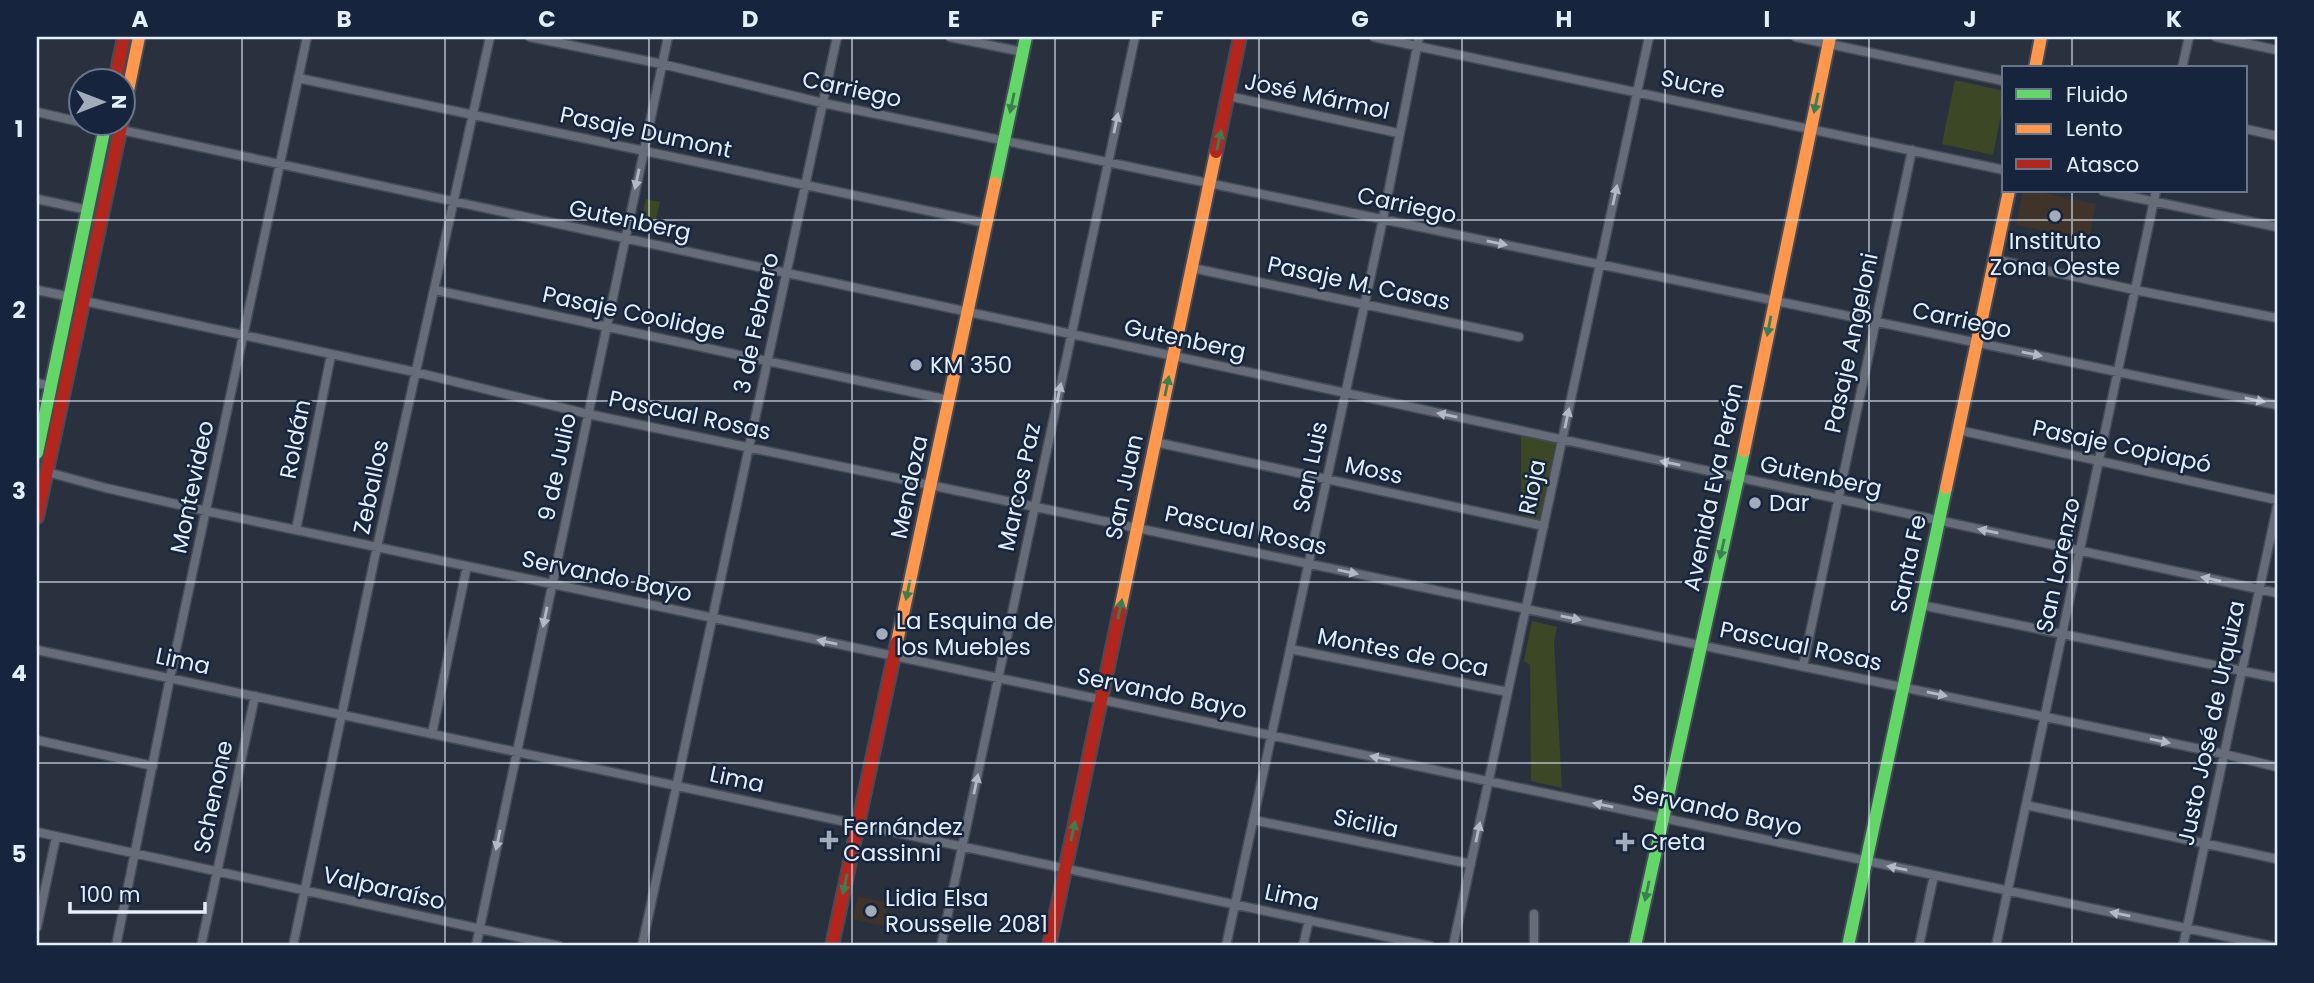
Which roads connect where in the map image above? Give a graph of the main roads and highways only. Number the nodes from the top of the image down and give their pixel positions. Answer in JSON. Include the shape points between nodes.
{"nodes":[{"id":1,"x":124,"y":37,"type":"edge"},
{"id":2,"x":139,"y":37,"type":"edge"},
{"id":3,"x":1026,"y":37,"type":"edge"},
{"id":4,"x":1241,"y":37,"type":"edge"},
{"id":5,"x":2041,"y":37,"type":"edge"},
{"id":6,"x":1830,"y":40,"type":"edge"},
{"id":7,"x":118,"y":66,"type":"edge"},
{"id":8,"x":133,"y":66,"type":"edge"},
{"id":9,"x":2035,"y":66,"type":"edge"},
{"id":10,"x":104,"y":136,"type":"edge"},
{"id":11,"x":119,"y":136,"type":"edge"},
{"id":12,"x":2009,"y":192,"type":"edge"},
{"id":13,"x":37,"y":453,"type":"edge"},
{"id":14,"x":37,"y":517,"type":"edge"},
{"id":15,"x":832,"y":946,"type":"edge"},
{"id":16,"x":1049,"y":946,"type":"edge"},
{"id":17,"x":1635,"y":946,"type":"edge"},
{"id":18,"x":1848,"y":946,"type":"edge"}],
"edges":[{"from":1,"to":7,"type":"main road"},
{"from":2,"to":8,"type":"main road"},
{"from":3,"to":15,"type":"main road","name":"Mendoza","one_way":true},
{"from":16,"to":4,"type":"main road","name":"San Juan","one_way":true},
{"from":5,"to":9,"type":"main road"},
{"from":6,"to":17,"type":"main road","name":"Avenida Eva Perón","one_way":true},
{"from":10,"to":13,"type":"main road"},
{"from":11,"to":14,"type":"main road"},
{"from":12,"to":18,"type":"main road","name":"Santa Fe"}]}
